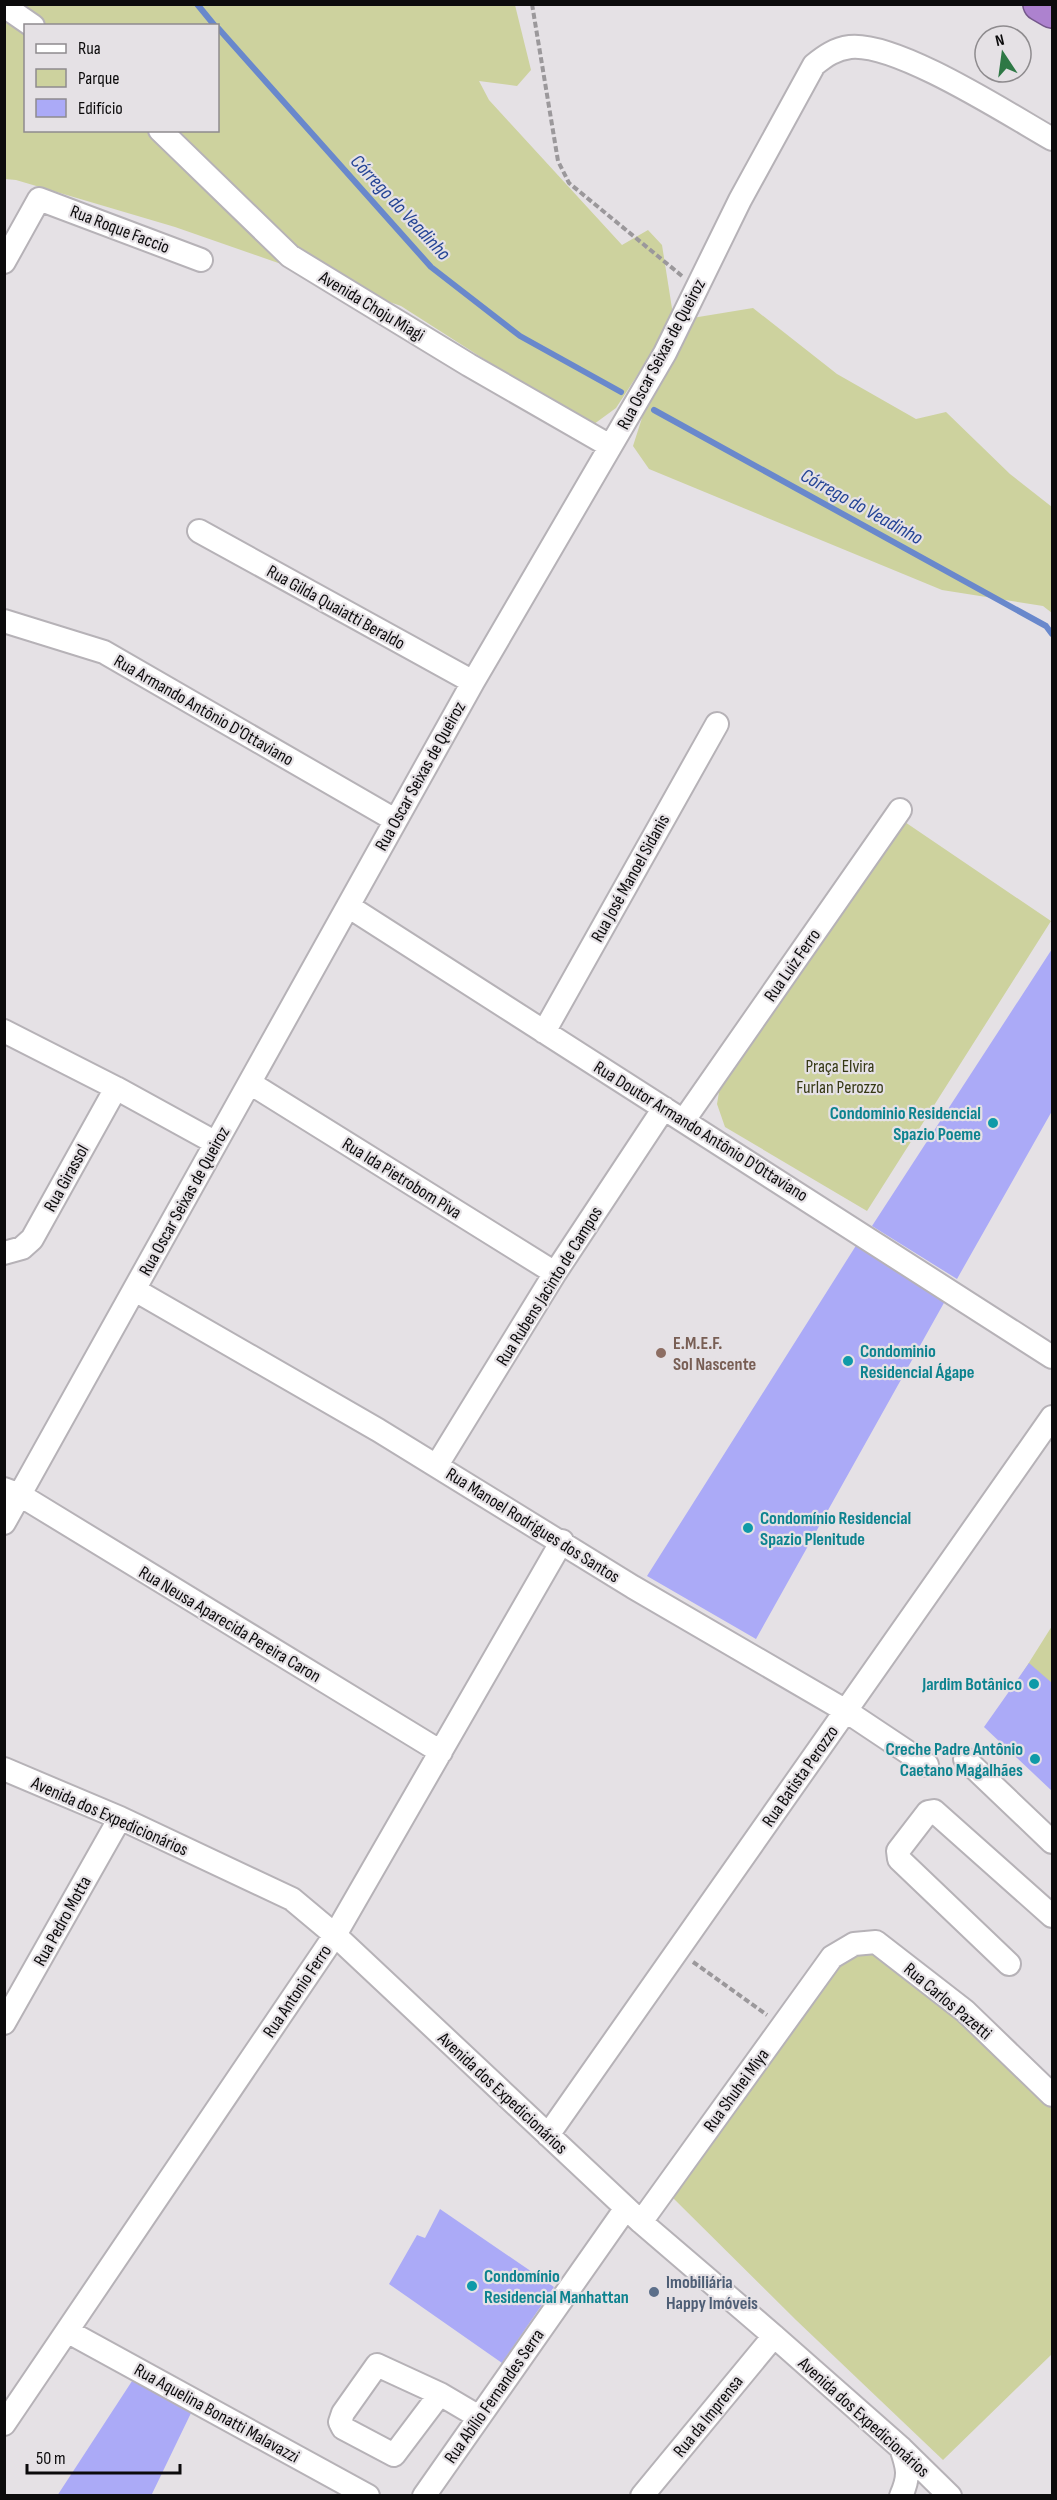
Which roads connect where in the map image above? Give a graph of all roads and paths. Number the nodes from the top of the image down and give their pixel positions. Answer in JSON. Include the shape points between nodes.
{"nodes":[{"id":1,"x":532,"y":4,"type":"edge"},
{"id":2,"x":1040,"y":4,"type":"edge"},
{"id":3,"x":4,"y":6,"type":"edge"},
{"id":4,"x":1053,"y":11,"type":"edge"},
{"id":5,"x":30,"y":24,"type":"edge"},
{"id":6,"x":162,"y":132,"type":"edge"},
{"id":7,"x":1053,"y":139,"type":"edge"},
{"id":8,"x":201,"y":260,"type":"dead end"},
{"id":9,"x":4,"y":262,"type":"edge"},
{"id":10,"x":697,"y":288,"type":"junction"},
{"id":11,"x":610,"y":446,"type":"junction"},
{"id":12,"x":199,"y":531,"type":"dead end"},
{"id":13,"x":4,"y":621,"type":"edge"},
{"id":14,"x":472,"y":682,"type":"junction"},
{"id":15,"x":717,"y":724,"type":"dead end"},
{"id":16,"x":900,"y":810,"type":"dead end"},
{"id":17,"x":395,"y":820,"type":"junction"},
{"id":18,"x":348,"y":906,"type":"junction"},
{"id":19,"x":4,"y":1031,"type":"edge"},
{"id":20,"x":544,"y":1032,"type":"junction"},
{"id":21,"x":250,"y":1083,"type":"junction"},
{"id":22,"x":116,"y":1088,"type":"junction"},
{"id":23,"x":664,"y":1108,"type":"junction"},
{"id":24,"x":684,"y":1120,"type":"junction"},
{"id":25,"x":216,"y":1143,"type":"junction"},
{"id":26,"x":4,"y":1253,"type":"edge"},
{"id":27,"x":555,"y":1274,"type":"junction"},
{"id":28,"x":135,"y":1290,"type":"junction"},
{"id":29,"x":1053,"y":1356,"type":"edge"},
{"id":30,"x":1053,"y":1417,"type":"edge"},
{"id":31,"x":437,"y":1465,"type":"junction"},
{"id":32,"x":12,"y":1492,"type":"edge"},
{"id":33,"x":4,"y":1523,"type":"edge"},
{"id":34,"x":562,"y":1541,"type":"junction"},
{"id":35,"x":846,"y":1711,"type":"junction"},
{"id":36,"x":441,"y":1752,"type":"junction"},
{"id":37,"x":965,"y":1759,"type":"dead end"},
{"id":38,"x":927,"y":1765,"type":"dead end"},
{"id":39,"x":4,"y":1769,"type":"edge"},
{"id":40,"x":120,"y":1818,"type":"junction"},
{"id":41,"x":1053,"y":1842,"type":"edge"},
{"id":42,"x":1053,"y":1916,"type":"edge"},
{"id":43,"x":335,"y":1935,"type":"junction"},
{"id":44,"x":677,"y":1951,"type":"junction"},
{"id":45,"x":832,"y":1957,"type":"joint"},
{"id":46,"x":1009,"y":1964,"type":"dead end"},
{"id":47,"x":4,"y":2023,"type":"edge"},
{"id":48,"x":783,"y":2026,"type":"junction"},
{"id":49,"x":1053,"y":2095,"type":"edge"},
{"id":50,"x":548,"y":2135,"type":"junction"},
{"id":51,"x":634,"y":2215,"type":"junction"},
{"id":52,"x":67,"y":2331,"type":"junction"},
{"id":53,"x":774,"y":2336,"type":"junction"},
{"id":54,"x":440,"y":2394,"type":"dead end"},
{"id":55,"x":479,"y":2417,"type":"junction"},
{"id":56,"x":4,"y":2424,"type":"edge"},
{"id":57,"x":901,"y":2448,"type":"junction"},
{"id":58,"x":368,"y":2496,"type":"edge"},
{"id":59,"x":424,"y":2496,"type":"edge"},
{"id":60,"x":642,"y":2496,"type":"edge"},
{"id":61,"x":901,"y":2496,"type":"edge"},
{"id":62,"x":950,"y":2496,"type":"edge"}],
"edges":[{"from":1,"to":10,"type":"path","via":[[563,173],[569,183]]},
{"from":2,"to":4,"type":"highway"},
{"from":3,"to":5,"type":"street"},
{"from":6,"to":11,"type":"street","name":"Avenida Choju Miagi","via":[[290,256]]},
{"from":7,"to":10,"type":"street","name":"Rua Oscar Seixas de Queiroz","via":[[914,62],[874,48],[850,47],[829,53],[814,65]]},
{"from":8,"to":9,"type":"street","name":"Rua Roque Faccio","via":[[39,199]]},
{"from":10,"to":11,"type":"street","name":"Rua Oscar Seixas de Queiroz","via":[[678,330]]},
{"from":11,"to":14,"type":"street","name":"Rua Oscar Seixas de Queiroz"},
{"from":12,"to":14,"type":"street","name":"Rua Gilda Quaiatti Beraldo"},
{"from":13,"to":17,"type":"street","name":"Rua Armando Antônio D'Ottaviano","via":[[104,652]]},
{"from":14,"to":17,"type":"street","name":"Rua Oscar Seixas de Queiroz"},
{"from":15,"to":20,"type":"street","name":"Rua José Manoel Sidanis"},
{"from":16,"to":24,"type":"street","name":"Rua Luiz Ferro"},
{"from":17,"to":18,"type":"street","name":"Rua Oscar Seixas de Queiroz"},
{"from":18,"to":20,"type":"street","name":"Rua Doutor Armando Antônio D'Ottaviano"},
{"from":18,"to":21,"type":"street","name":"Rua Oscar Seixas de Queiroz"},
{"from":19,"to":22,"type":"street"},
{"from":20,"to":23,"type":"street","name":"Rua Doutor Armando Antônio D'Ottaviano"},
{"from":21,"to":25,"type":"street","name":"Rua Oscar Seixas de Queiroz"},
{"from":21,"to":27,"type":"street","name":"Rua Ida Pietrobom Piva"},
{"from":22,"to":25,"type":"street"},
{"from":22,"to":26,"type":"street","name":"Rua Girassol","via":[[32,1239],[22,1248]]},
{"from":23,"to":24,"type":"street","name":"Rua Doutor Armando Antônio D'Ottaviano"},
{"from":23,"to":27,"type":"street","name":"Rua Rubens Jacinto de Campos"},
{"from":24,"to":29,"type":"street","name":"Rua Doutor Armando Antônio D'Ottaviano"},
{"from":25,"to":28,"type":"street","name":"Rua Oscar Seixas de Queiroz"},
{"from":27,"to":31,"type":"street","name":"Rua Rubens Jacinto de Campos"},
{"from":28,"to":31,"type":"street","name":"Rua Manoel Rodrigues dos Santos"},
{"from":28,"to":32,"type":"street","name":"Rua Oscar Seixas de Queiroz"},
{"from":30,"to":35,"type":"street","name":"Rua Batista Perozzo"},
{"from":31,"to":34,"type":"street","name":"Rua Manoel Rodrigues dos Santos"},
{"from":32,"to":33,"type":"street","name":"Rua Oscar Seixas de Queiroz"},
{"from":32,"to":36,"type":"street","name":"Rua Neusa Aparecida Pereira Caron"},
{"from":34,"to":35,"type":"street","name":"Rua Manoel Rodrigues dos Santos","via":[[633,1587]]},
{"from":34,"to":36,"type":"street","name":"Rua Antonio Ferro"},
{"from":35,"to":38,"type":"street","name":"Rua Manoel Rodrigues dos Santos"},
{"from":35,"to":44,"type":"street","name":"Rua Batista Perozzo"},
{"from":36,"to":43,"type":"street","name":"Rua Antonio Ferro"},
{"from":37,"to":41,"type":"street"},
{"from":39,"to":40,"type":"street","name":"Avenida dos Expedicionários"},
{"from":40,"to":43,"type":"street","name":"Avenida dos Expedicionários","via":[[292,1899]]},
{"from":40,"to":47,"type":"street","name":"Rua Pedro Motta"},
{"from":42,"to":46,"type":"street","via":[[934,1811],[928,1812],[898,1851],[899,1858]]},
{"from":43,"to":50,"type":"street","name":"Avenida dos Expedicionários"},
{"from":43,"to":52,"type":"street","name":"Rua Antonio Ferro"},
{"from":44,"to":48,"type":"path"},
{"from":44,"to":50,"type":"street","name":"Rua Batista Perozzo"},
{"from":45,"to":48,"type":"street","name":"Rua Shuhei Miya"},
{"from":45,"to":49,"type":"street","name":"Rua Carlos Pazetti","via":[[854,1944],[876,1942],[965,2011]]},
{"from":48,"to":51,"type":"street","name":"Rua Shuhei Miya"},
{"from":50,"to":51,"type":"street","name":"Avenida dos Expedicionários"},
{"from":51,"to":53,"type":"street","name":"Avenida dos Expedicionários"},
{"from":51,"to":55,"type":"street","name":"Rua Abílio Fernandes Serra"},
{"from":52,"to":56,"type":"street","name":"Rua Antonio Ferro"},
{"from":52,"to":58,"type":"street","name":"Rua Aquelina Bonatti Malavazzi"},
{"from":53,"to":57,"type":"street","name":"Avenida dos Expedicionários"},
{"from":53,"to":60,"type":"street","name":"Rua da Imprensa"},
{"from":54,"to":55,"type":"street"},
{"from":55,"to":59,"type":"street","name":"Rua Abílio Fernandes Serra"},
{"from":57,"to":61,"type":"street","via":[[908,2480]]},
{"from":57,"to":62,"type":"street","name":"Avenida dos Expedicionários"}]}
